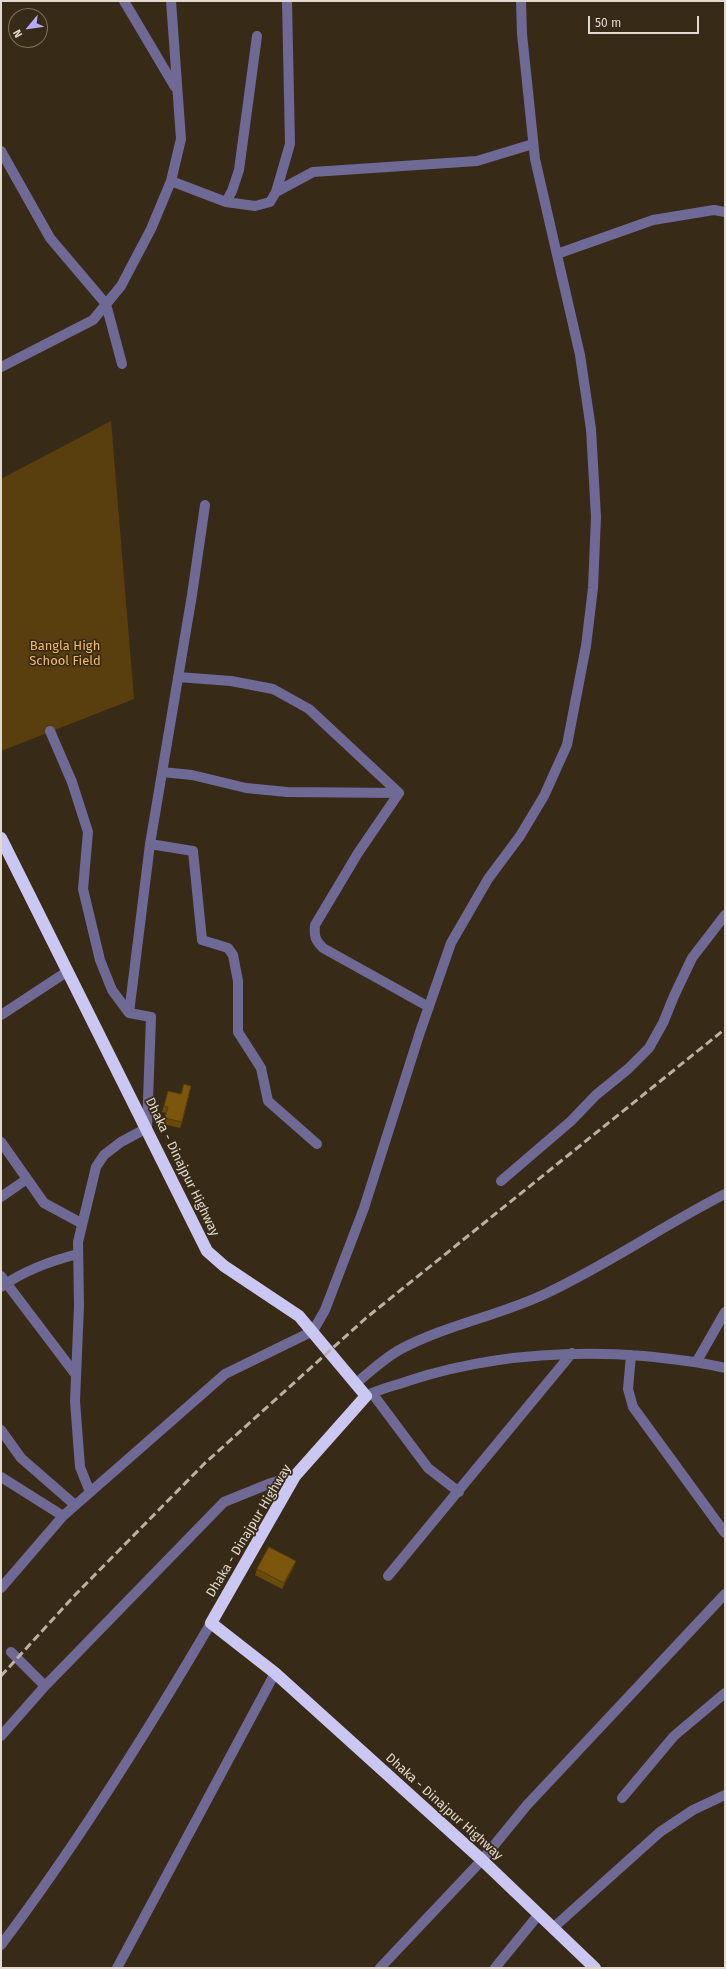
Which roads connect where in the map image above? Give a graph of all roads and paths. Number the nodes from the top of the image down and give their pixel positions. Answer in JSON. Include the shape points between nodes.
{"nodes":[{"id":1,"x":124,"y":1,"type":"edge"},
{"id":2,"x":171,"y":1,"type":"edge"},
{"id":3,"x":286,"y":1,"type":"edge"},
{"id":4,"x":521,"y":1,"type":"edge"},
{"id":5,"x":257,"y":36,"type":"dead end"},
{"id":6,"x":176,"y":89,"type":"junction"},
{"id":7,"x":533,"y":144,"type":"junction"},
{"id":8,"x":2,"y":155,"type":"edge"},
{"id":9,"x":171,"y":181,"type":"junction"},
{"id":10,"x":276,"y":192,"type":"junction"},
{"id":11,"x":226,"y":202,"type":"junction"},
{"id":12,"x":725,"y":212,"type":"edge"},
{"id":13,"x":557,"y":254,"type":"junction"},
{"id":14,"x":106,"y":304,"type":"junction"},
{"id":15,"x":122,"y":364,"type":"dead end"},
{"id":16,"x":1,"y":367,"type":"edge"},
{"id":17,"x":205,"y":505,"type":"dead end"},
{"id":18,"x":178,"y":677,"type":"junction"},
{"id":19,"x":50,"y":731,"type":"dead end"},
{"id":20,"x":162,"y":772,"type":"junction"},
{"id":21,"x":399,"y":793,"type":"junction"},
{"id":22,"x":1,"y":838,"type":"edge"},
{"id":23,"x":150,"y":844,"type":"junction"},
{"id":24,"x":725,"y":915,"type":"edge"},
{"id":25,"x":68,"y":971,"type":"junction"},
{"id":26,"x":429,"y":1006,"type":"junction"},
{"id":27,"x":129,"y":1013,"type":"junction"},
{"id":28,"x":1,"y":1015,"type":"edge"},
{"id":29,"x":147,"y":1128,"type":"junction"},
{"id":30,"x":1,"y":1142,"type":"edge"},
{"id":31,"x":317,"y":1144,"type":"dead end"},
{"id":32,"x":27,"y":1178,"type":"junction"},
{"id":33,"x":501,"y":1181,"type":"dead end"},
{"id":34,"x":725,"y":1194,"type":"edge"},
{"id":35,"x":1,"y":1197,"type":"edge"},
{"id":36,"x":81,"y":1223,"type":"junction"},
{"id":37,"x":78,"y":1254,"type":"junction"},
{"id":38,"x":3,"y":1282,"type":"edge"},
{"id":39,"x":725,"y":1312,"type":"edge"},
{"id":40,"x":313,"y":1331,"type":"junction"},
{"id":41,"x":572,"y":1353,"type":"junction"},
{"id":42,"x":631,"y":1355,"type":"junction"},
{"id":43,"x":696,"y":1361,"type":"junction"},
{"id":44,"x":725,"y":1368,"type":"edge"},
{"id":45,"x":76,"y":1375,"type":"junction"},
{"id":46,"x":355,"y":1384,"type":"junction"},
{"id":47,"x":369,"y":1394,"type":"junction"},
{"id":48,"x":1,"y":1430,"type":"edge"},
{"id":49,"x":295,"y":1476,"type":"junction"},
{"id":50,"x":1,"y":1477,"type":"edge"},
{"id":51,"x":90,"y":1492,"type":"junction"},
{"id":52,"x":459,"y":1492,"type":"junction"},
{"id":53,"x":75,"y":1505,"type":"junction"},
{"id":54,"x":63,"y":1516,"type":"junction"},
{"id":55,"x":725,"y":1533,"type":"edge"},
{"id":56,"x":388,"y":1576,"type":"dead end"},
{"id":57,"x":1,"y":1588,"type":"edge"},
{"id":58,"x":725,"y":1594,"type":"edge"},
{"id":59,"x":211,"y":1623,"type":"junction"},
{"id":60,"x":11,"y":1652,"type":"dead end"},
{"id":61,"x":275,"y":1673,"type":"junction"},
{"id":62,"x":45,"y":1686,"type":"junction"},
{"id":63,"x":725,"y":1693,"type":"edge"},
{"id":64,"x":1,"y":1736,"type":"edge"},
{"id":65,"x":725,"y":1795,"type":"edge"},
{"id":66,"x":622,"y":1798,"type":"dead end"},
{"id":67,"x":482,"y":1860,"type":"junction"},
{"id":68,"x":539,"y":1914,"type":"junction"},
{"id":69,"x":553,"y":1928,"type":"junction"},
{"id":70,"x":1,"y":1945,"type":"edge"},
{"id":71,"x":117,"y":1968,"type":"edge"},
{"id":72,"x":380,"y":1968,"type":"edge"},
{"id":73,"x":495,"y":1968,"type":"edge"},
{"id":74,"x":595,"y":1968,"type":"edge"}],
"edges":[{"from":1,"to":6,"type":"street"},
{"from":2,"to":6,"type":"street"},
{"from":3,"to":10,"type":"street","via":[[290,144]]},
{"from":4,"to":7,"type":"street"},
{"from":5,"to":11,"type":"street","via":[[240,170]]},
{"from":6,"to":9,"type":"street","via":[[181,139]]},
{"from":7,"to":10,"type":"street","via":[[477,160],[313,172]]},
{"from":7,"to":13,"type":"street"},
{"from":8,"to":14,"type":"street","via":[[50,238]]},
{"from":9,"to":11,"type":"street"},
{"from":9,"to":14,"type":"street","via":[[151,229],[121,286]]},
{"from":10,"to":11,"type":"street","via":[[270,202],[255,206]]},
{"from":12,"to":13,"type":"street","via":[[714,210],[653,220]]},
{"from":13,"to":26,"type":"street","via":[[580,355],[591,429],[596,517],[593,588],[586,646],[567,745],[544,796],[520,836],[488,879],[451,943]]},
{"from":14,"to":15,"type":"street"},
{"from":14,"to":16,"type":"street","via":[[93,320]]},
{"from":17,"to":18,"type":"street"},
{"from":18,"to":20,"type":"street"},
{"from":18,"to":21,"type":"street","via":[[231,681],[273,689],[309,709]]},
{"from":19,"to":27,"type":"street","via":[[72,782],[88,832],[83,890],[100,960],[112,990]]},
{"from":20,"to":21,"type":"street","via":[[192,775],[246,788],[287,792]]},
{"from":20,"to":23,"type":"street"},
{"from":21,"to":26,"type":"street","via":[[315,925],[314,936],[323,948]]},
{"from":22,"to":25,"type":"highway","name":"Dhaka - Dinajpur Highway"},
{"from":23,"to":27,"type":"street"},
{"from":23,"to":31,"type":"street","via":[[193,851],[202,940],[228,948],[233,955],[238,981],[238,1032],[261,1068],[268,1101]]},
{"from":24,"to":33,"type":"street","via":[[692,958],[649,1048],[596,1095],[571,1122]]},
{"from":25,"to":28,"type":"street"},
{"from":25,"to":29,"type":"highway","name":"Dhaka - Dinajpur Highway"},
{"from":26,"to":40,"type":"street","via":[[364,1208],[325,1310]]},
{"from":27,"to":29,"type":"street","via":[[151,1017]]},
{"from":29,"to":36,"type":"street","via":[[121,1142],[104,1155],[96,1166]]},
{"from":29,"to":40,"type":"highway","name":"Dhaka - Dinajpur Highway","via":[[207,1251],[224,1266],[299,1316]]},
{"from":30,"to":32,"type":"street"},
{"from":32,"to":35,"type":"street"},
{"from":32,"to":36,"type":"street","via":[[44,1203]]},
{"from":34,"to":46,"type":"street","via":[[544,1295],[399,1350]]},
{"from":36,"to":37,"type":"street"},
{"from":37,"to":38,"type":"street","via":[[53,1260]]},
{"from":37,"to":45,"type":"street"},
{"from":38,"to":45,"type":"street"},
{"from":39,"to":43,"type":"street"},
{"from":40,"to":46,"type":"highway","name":"Dhaka - Dinajpur Highway"},
{"from":40,"to":51,"type":"street","via":[[225,1374]]},
{"from":41,"to":42,"type":"street"},
{"from":41,"to":47,"type":"street","via":[[519,1357],[437,1372]]},
{"from":41,"to":52,"type":"street"},
{"from":42,"to":43,"type":"street"},
{"from":42,"to":55,"type":"street","via":[[628,1389],[633,1407]]},
{"from":43,"to":44,"type":"street"},
{"from":45,"to":51,"type":"street","via":[[75,1401],[80,1467]]},
{"from":46,"to":47,"type":"highway","name":"Dhaka - Dinajpur Highway"},
{"from":47,"to":49,"type":"highway","name":"Dhaka - Dinajpur Highway"},
{"from":47,"to":52,"type":"street","via":[[428,1468]]},
{"from":48,"to":53,"type":"street","via":[[21,1458]]},
{"from":49,"to":59,"type":"highway","name":"Dhaka - Dinajpur Highway"},
{"from":49,"to":62,"type":"street","via":[[224,1502]]},
{"from":50,"to":54,"type":"street"},
{"from":51,"to":53,"type":"street"},
{"from":52,"to":56,"type":"street"},
{"from":53,"to":54,"type":"street"},
{"from":54,"to":57,"type":"street"},
{"from":58,"to":67,"type":"street","via":[[527,1805]]},
{"from":59,"to":61,"type":"highway","name":"Dhaka - Dinajpur Highway"},
{"from":59,"to":70,"type":"street","via":[[157,1715],[78,1839]]},
{"from":60,"to":62,"type":"street"},
{"from":61,"to":67,"type":"highway","name":"Dhaka - Dinajpur Highway"},
{"from":61,"to":71,"type":"street"},
{"from":62,"to":64,"type":"street"},
{"from":63,"to":66,"type":"street","via":[[674,1736]]},
{"from":65,"to":69,"type":"street","via":[[693,1810],[660,1832]]},
{"from":67,"to":68,"type":"highway","name":"Dhaka - Dinajpur Highway"},
{"from":67,"to":72,"type":"street"},
{"from":68,"to":69,"type":"highway","name":"Dhaka - Dinajpur Highway"},
{"from":68,"to":73,"type":"street"},
{"from":69,"to":74,"type":"highway","name":"Dhaka - Dinajpur Highway"}]}
